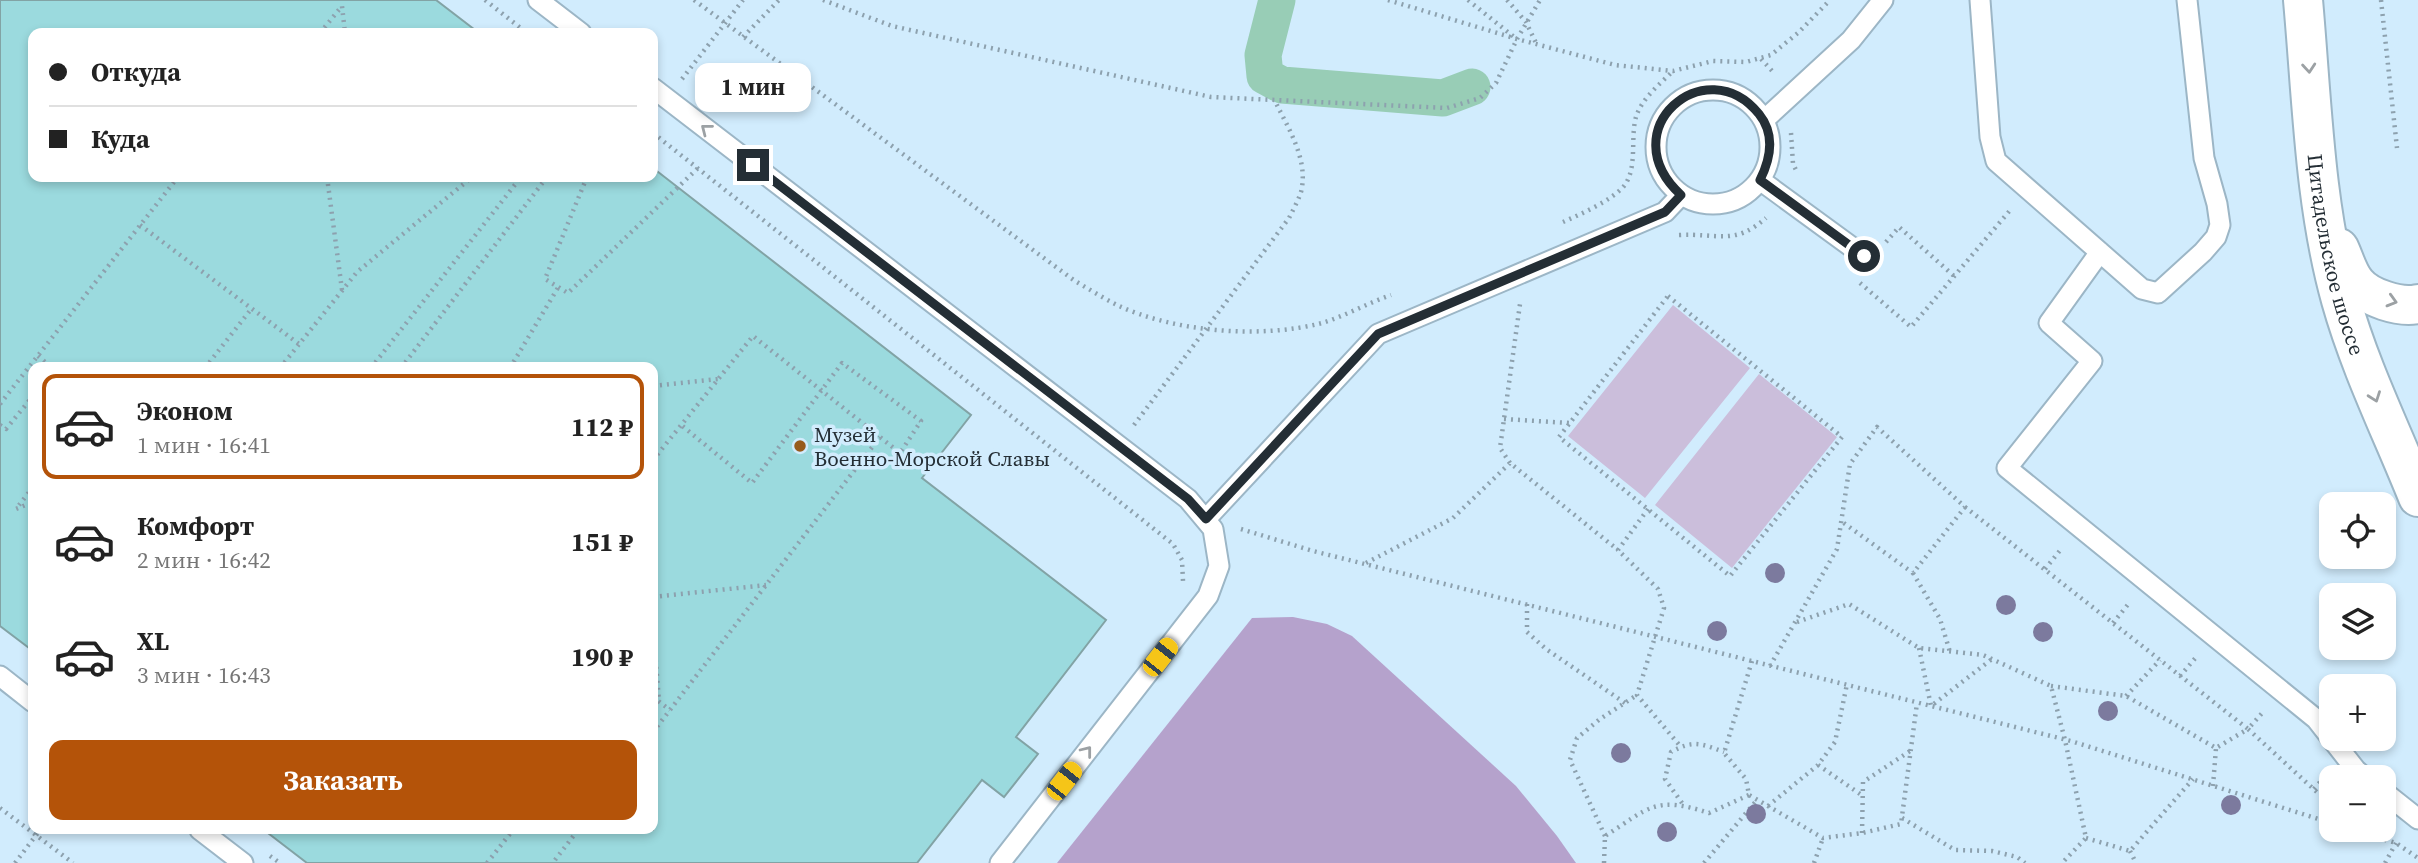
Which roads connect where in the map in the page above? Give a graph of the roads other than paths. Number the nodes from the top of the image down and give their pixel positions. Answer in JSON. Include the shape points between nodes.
{"nodes":[{"id":1,"x":538,"y":0,"type":"edge"},
{"id":2,"x":1883,"y":0,"type":"edge"},
{"id":3,"x":1980,"y":0,"type":"edge"},
{"id":4,"x":2187,"y":0,"type":"edge"},
{"id":5,"x":2303,"y":0,"type":"edge"},
{"id":6,"x":574,"y":28,"type":"edge"},
{"id":7,"x":660,"y":93,"type":"edge"},
{"id":8,"x":1764,"y":120,"type":"junction"},
{"id":9,"x":1760,"y":180,"type":"junction"},
{"id":10,"x":1681,"y":195,"type":"junction"},
{"id":11,"x":2323,"y":214,"type":"junction"},
{"id":12,"x":2100,"y":252,"type":"junction"},
{"id":13,"x":1864,"y":256,"type":"dead end"},
{"id":14,"x":2418,"y":304,"type":"edge"},
{"id":15,"x":2418,"y":498,"type":"edge"},
{"id":16,"x":1206,"y":519,"type":"junction"},
{"id":17,"x":0,"y":676,"type":"edge"},
{"id":18,"x":28,"y":698,"type":"edge"},
{"id":19,"x":2352,"y":765,"type":"edge"},
{"id":20,"x":2396,"y":802,"type":"edge"},
{"id":21,"x":2418,"y":819,"type":"edge"},
{"id":22,"x":205,"y":834,"type":"edge"},
{"id":23,"x":243,"y":863,"type":"edge"},
{"id":24,"x":1000,"y":863,"type":"edge"}],
"edges":[{"from":1,"to":6,"type":"lane"},
{"from":2,"to":8,"type":"lane","via":[[1851,40]]},
{"from":3,"to":12,"type":"lane","via":[[1990,137],[1996,161]]},
{"from":4,"to":12,"type":"lane","via":[[2204,158],[2220,226],[2203,252],[2158,293],[2142,289]]},
{"from":5,"to":11,"type":"street","name":"Цитадельское шоссе","one_way":true},
{"from":16,"to":7,"type":"lane","one_way":true,"via":[[1188,499]]},
{"from":8,"to":9,"type":"lane","via":[[1770,149]]},
{"from":8,"to":10,"type":"lane","via":[[1736,94],[1717,89],[1681,99],[1658,128],[1655,147],[1658,166]]},
{"from":9,"to":10,"type":"lane","via":[[1748,193],[1715,205]]},
{"from":9,"to":13,"type":"lane"},
{"from":10,"to":16,"type":"lane","via":[[1665,212],[1378,334]]},
{"from":11,"to":14,"type":"street","one_way":true,"via":[[2355,283],[2388,301]]},
{"from":11,"to":15,"type":"street","name":"Цитадельское шоссе","one_way":true,"via":[[2341,300],[2381,414]]},
{"from":12,"to":19,"type":"lane","via":[[2049,323],[2092,361],[2007,468],[2316,719]]},
{"from":24,"to":16,"type":"lane","one_way":true,"via":[[1208,596],[1219,566],[1213,529]]},
{"from":17,"to":18,"type":"lane"},
{"from":20,"to":21,"type":"lane"},
{"from":22,"to":23,"type":"lane"}]}
